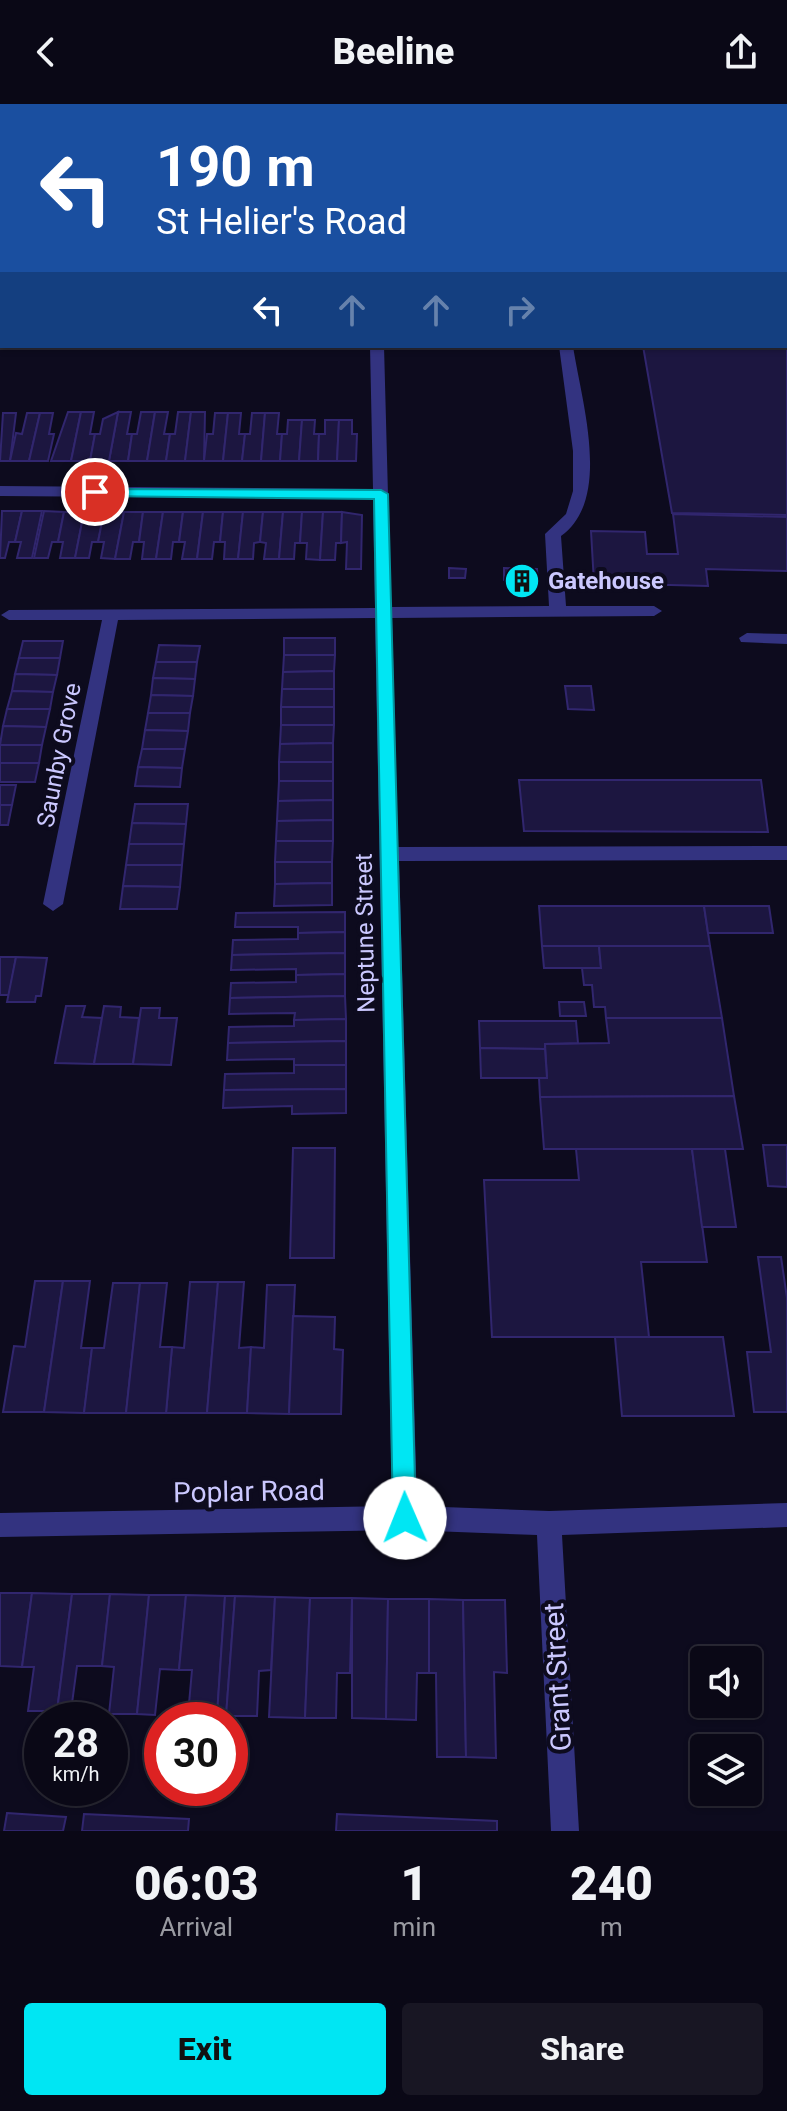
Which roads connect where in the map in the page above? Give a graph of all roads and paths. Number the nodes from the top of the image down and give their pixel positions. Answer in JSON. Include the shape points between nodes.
{"nodes":[{"id":1,"x":377,"y":348,"type":"edge"},
{"id":2,"x":566,"y":348,"type":"edge"},
{"id":3,"x":0,"y":491,"type":"edge"},
{"id":4,"x":381,"y":494,"type":"junction"},
{"id":5,"x":654,"y":611,"type":"dead end"},
{"id":6,"x":558,"y":612,"type":"junction"},
{"id":7,"x":384,"y":613,"type":"junction"},
{"id":8,"x":9,"y":615,"type":"dead end"},
{"id":9,"x":111,"y":615,"type":"junction"},
{"id":10,"x":747,"y":638,"type":"dead end"},
{"id":11,"x":787,"y":639,"type":"edge"},
{"id":12,"x":787,"y":853,"type":"edge"},
{"id":13,"x":389,"y":854,"type":"junction"},
{"id":14,"x":53,"y":904,"type":"dead end"},
{"id":15,"x":787,"y":1515,"type":"edge"},
{"id":16,"x":405,"y":1518,"type":"junction"},
{"id":17,"x":549,"y":1523,"type":"junction"},
{"id":18,"x":0,"y":1525,"type":"edge"},
{"id":19,"x":565,"y":1831,"type":"edge"}],
"edges":[{"from":1,"to":4,"type":"street","name":"Neptune Street"},
{"from":2,"to":6,"type":"street","via":[[583,485],[577,509],[553,534]]},
{"from":3,"to":4,"type":"street"},
{"from":4,"to":7,"type":"street","name":"Neptune Street"},
{"from":5,"to":6,"type":"street"},
{"from":6,"to":7,"type":"street"},
{"from":7,"to":9,"type":"street"},
{"from":7,"to":13,"type":"street","name":"Neptune Street"},
{"from":8,"to":9,"type":"street"},
{"from":9,"to":14,"type":"street","name":"Saunby Grove"},
{"from":10,"to":11,"type":"street"},
{"from":12,"to":13,"type":"street"},
{"from":13,"to":16,"type":"street","name":"Neptune Street"},
{"from":15,"to":17,"type":"street","name":"Poplar Road"},
{"from":16,"to":17,"type":"street","name":"Poplar Road"},
{"from":16,"to":18,"type":"street","name":"Poplar Road"},
{"from":17,"to":19,"type":"street","name":"Grant Street"}]}
